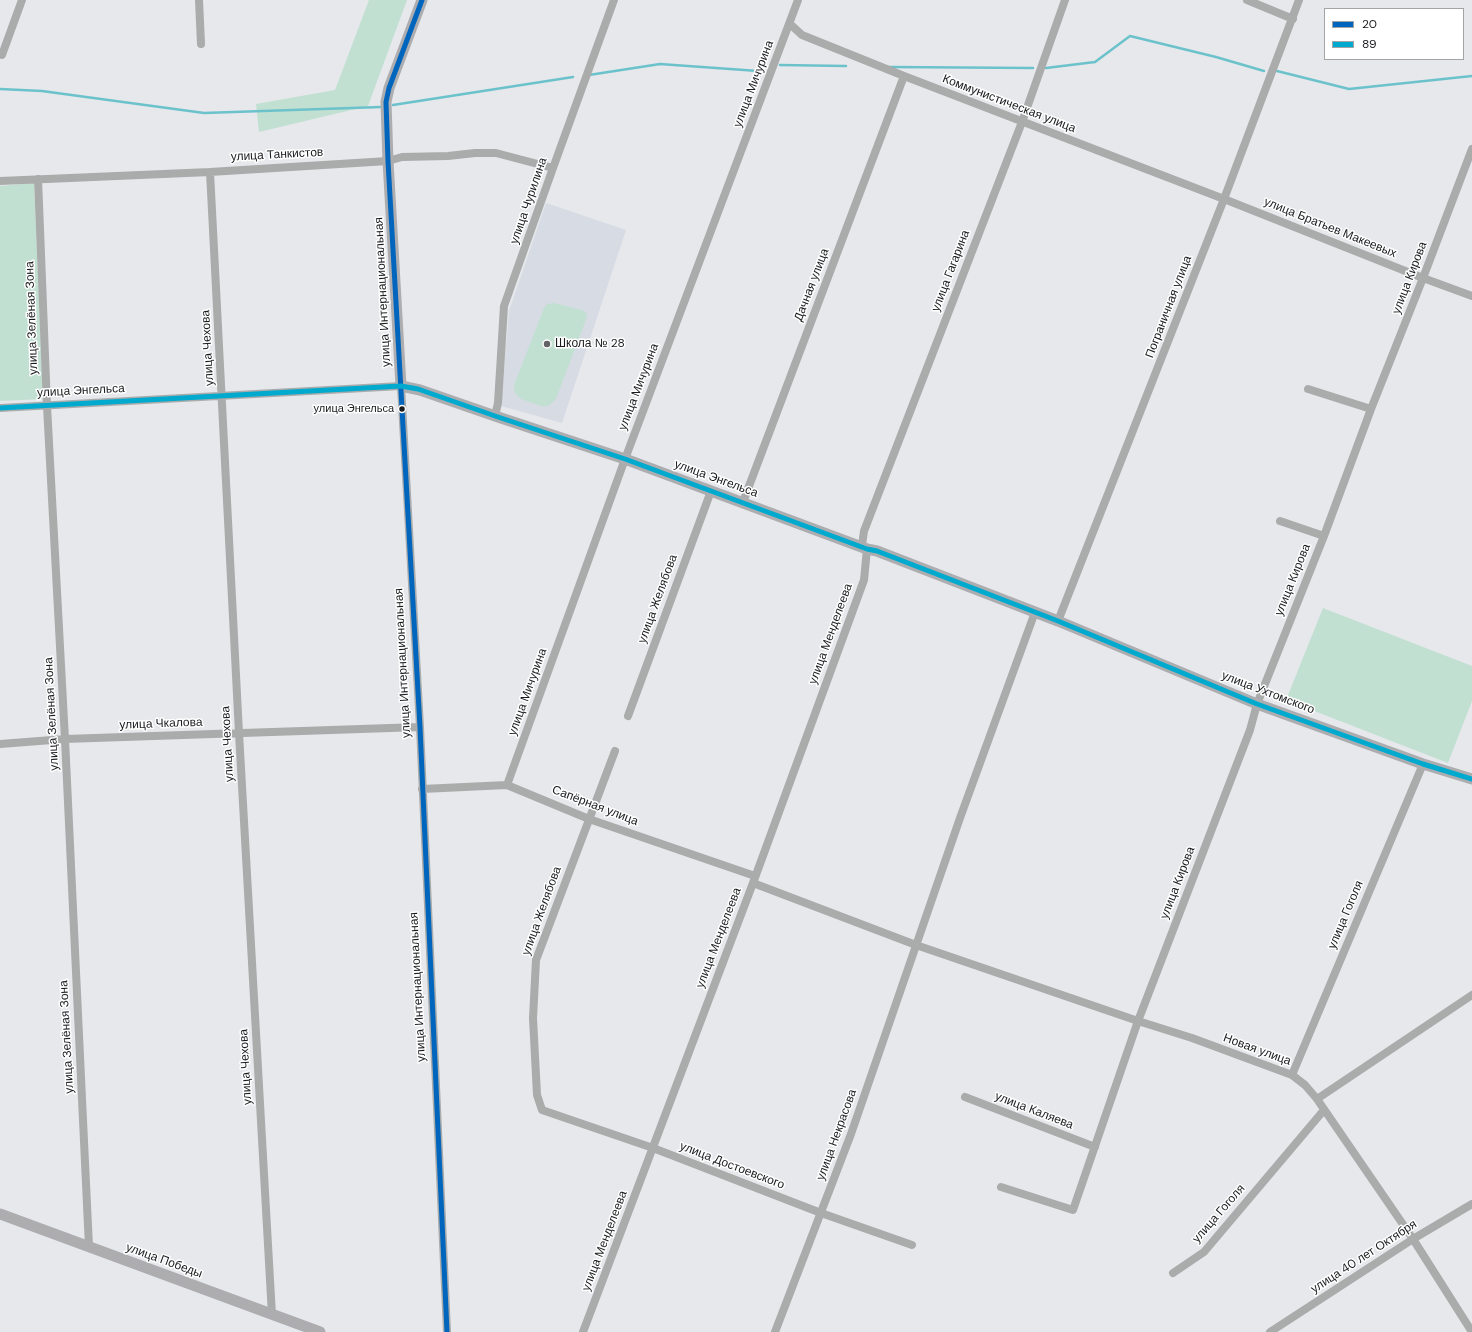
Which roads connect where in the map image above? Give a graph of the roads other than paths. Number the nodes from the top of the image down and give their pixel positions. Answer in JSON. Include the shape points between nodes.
{"nodes":[{"id":1,"x":22,"y":0,"type":"edge"},
{"id":2,"x":199,"y":0,"type":"edge"},
{"id":3,"x":422,"y":0,"type":"edge"},
{"id":4,"x":614,"y":0,"type":"edge"},
{"id":5,"x":798,"y":0,"type":"edge"},
{"id":6,"x":1065,"y":0,"type":"edge"},
{"id":7,"x":1247,"y":0,"type":"edge"},
{"id":8,"x":1299,"y":0,"type":"edge"},
{"id":9,"x":1293,"y":19,"type":"junction"},
{"id":10,"x":790,"y":24,"type":"junction"},
{"id":11,"x":201,"y":44,"type":"dead end"},
{"id":12,"x":2,"y":55,"type":"dead end"},
{"id":13,"x":904,"y":76,"type":"junction"},
{"id":14,"x":1022,"y":122,"type":"junction"},
{"id":15,"x":1472,"y":149,"type":"edge"},
{"id":16,"x":388,"y":161,"type":"junction"},
{"id":17,"x":553,"y":168,"type":"junction"},
{"id":18,"x":210,"y":172,"type":"junction"},
{"id":19,"x":38,"y":180,"type":"junction"},
{"id":20,"x":0,"y":182,"type":"edge"},
{"id":21,"x":1224,"y":199,"type":"junction"},
{"id":22,"x":1423,"y":278,"type":"junction"},
{"id":23,"x":1472,"y":296,"type":"edge"},
{"id":24,"x":401,"y":386,"type":"junction"},
{"id":25,"x":1308,"y":389,"type":"dead end"},
{"id":26,"x":223,"y":397,"type":"junction"},
{"id":27,"x":47,"y":406,"type":"junction"},
{"id":28,"x":0,"y":408,"type":"edge"},
{"id":29,"x":1371,"y":409,"type":"junction"},
{"id":30,"x":495,"y":416,"type":"junction"},
{"id":31,"x":625,"y":459,"type":"junction"},
{"id":32,"x":711,"y":491,"type":"junction"},
{"id":33,"x":743,"y":502,"type":"junction"},
{"id":34,"x":1280,"y":521,"type":"dead end"},
{"id":35,"x":1324,"y":536,"type":"junction"},
{"id":36,"x":867,"y":549,"type":"junction"},
{"id":37,"x":1034,"y":612,"type":"junction"},
{"id":38,"x":1058,"y":621,"type":"junction"},
{"id":39,"x":1257,"y":704,"type":"junction"},
{"id":40,"x":628,"y":716,"type":"dead end"},
{"id":41,"x":420,"y":727,"type":"junction"},
{"id":42,"x":239,"y":733,"type":"junction"},
{"id":43,"x":65,"y":739,"type":"junction"},
{"id":44,"x":0,"y":744,"type":"edge"},
{"id":45,"x":615,"y":751,"type":"dead end"},
{"id":46,"x":1423,"y":764,"type":"junction"},
{"id":47,"x":1472,"y":779,"type":"edge"},
{"id":48,"x":507,"y":785,"type":"junction"},
{"id":49,"x":422,"y":789,"type":"junction"},
{"id":50,"x":589,"y":819,"type":"junction"},
{"id":51,"x":754,"y":880,"type":"junction"},
{"id":52,"x":916,"y":945,"type":"junction"},
{"id":53,"x":1472,"y":995,"type":"edge"},
{"id":54,"x":1138,"y":1021,"type":"junction"},
{"id":55,"x":1292,"y":1075,"type":"junction"},
{"id":56,"x":965,"y":1098,"type":"dead end"},
{"id":57,"x":1317,"y":1099,"type":"junction"},
{"id":58,"x":542,"y":1110,"type":"joint"},
{"id":59,"x":1324,"y":1110,"type":"junction"},
{"id":60,"x":1095,"y":1147,"type":"junction"},
{"id":61,"x":653,"y":1148,"type":"junction"},
{"id":62,"x":1001,"y":1186,"type":"dead end"},
{"id":63,"x":1472,"y":1204,"type":"edge"},
{"id":64,"x":821,"y":1213,"type":"junction"},
{"id":65,"x":0,"y":1214,"type":"edge"},
{"id":66,"x":1413,"y":1239,"type":"junction"},
{"id":67,"x":912,"y":1246,"type":"dead end"},
{"id":68,"x":89,"y":1247,"type":"junction"},
{"id":69,"x":1173,"y":1273,"type":"dead end"},
{"id":70,"x":272,"y":1314,"type":"junction"},
{"id":71,"x":316,"y":1331,"type":"edge"},
{"id":72,"x":447,"y":1332,"type":"edge"},
{"id":73,"x":584,"y":1332,"type":"edge"},
{"id":74,"x":775,"y":1332,"type":"edge"},
{"id":75,"x":1270,"y":1332,"type":"edge"},
{"id":76,"x":1472,"y":1332,"type":"edge"}],
"edges":[{"from":1,"to":12,"type":"street"},
{"from":2,"to":11,"type":"street"},
{"from":3,"to":16,"type":"main road","name":"улица Интернациональная","via":[[386,102]]},
{"from":4,"to":17,"type":"street","name":"улица Чурилина"},
{"from":5,"to":10,"type":"street","name":"улица Мичурина"},
{"from":6,"to":14,"type":"street","name":"улица Гагарина"},
{"from":7,"to":9,"type":"street"},
{"from":8,"to":9,"type":"street","name":"Пограничная улица"},
{"from":9,"to":21,"type":"street","name":"Пограничная улица"},
{"from":10,"to":13,"type":"street","name":"Коммунистическая улица","via":[[802,35]]},
{"from":10,"to":31,"type":"street","name":"улица Мичурина"},
{"from":13,"to":14,"type":"street","name":"Коммунистическая улица"},
{"from":13,"to":33,"type":"street","name":"Дачная улица"},
{"from":14,"to":21,"type":"street","name":"Коммунистическая улица"},
{"from":14,"to":36,"type":"street","name":"улица Гагарина","via":[[862,535],[862,545]]},
{"from":15,"to":22,"type":"street","name":"улица Кирова"},
{"from":16,"to":17,"type":"street","name":"улица Танкистов","via":[[402,157],[496,153]]},
{"from":16,"to":18,"type":"street","name":"улица Танкистов"},
{"from":16,"to":24,"type":"main road","name":"улица Интернациональная"},
{"from":17,"to":30,"type":"street","name":"улица Чурилина","via":[[504,306]]},
{"from":18,"to":19,"type":"street","name":"улица Танкистов"},
{"from":18,"to":26,"type":"street","name":"улица Чехова"},
{"from":19,"to":20,"type":"street","name":"улица Танкистов"},
{"from":19,"to":27,"type":"street","name":"улица Зелёная Зона"},
{"from":21,"to":22,"type":"street","name":"улица Братьев Макеевых"},
{"from":21,"to":38,"type":"street","name":"Пограничная улица"},
{"from":22,"to":23,"type":"street","name":"улица Братьев Макеевых"},
{"from":22,"to":29,"type":"street","name":"улица Кирова"},
{"from":24,"to":26,"type":"street","name":"улица Энгельса"},
{"from":24,"to":30,"type":"main road","name":"улица Энгельса"},
{"from":24,"to":41,"type":"street","name":"улица Интернациональная"},
{"from":25,"to":29,"type":"street"},
{"from":26,"to":27,"type":"street","name":"улица Энгельса"},
{"from":26,"to":42,"type":"street","name":"улица Чехова"},
{"from":27,"to":28,"type":"street","name":"улица Энгельса"},
{"from":27,"to":43,"type":"street","name":"улица Зелёная Зона"},
{"from":29,"to":35,"type":"street","name":"улица Кирова"},
{"from":30,"to":31,"type":"main road","name":"улица Энгельса"},
{"from":31,"to":32,"type":"main road","name":"улица Энгельса"},
{"from":31,"to":48,"type":"street","name":"улица Мичурина"},
{"from":32,"to":33,"type":"main road","name":"улица Энгельса"},
{"from":32,"to":40,"type":"street","name":"улица Желябова"},
{"from":33,"to":36,"type":"main road","name":"улица Энгельса"},
{"from":34,"to":35,"type":"street"},
{"from":35,"to":39,"type":"street","name":"улица Кирова"},
{"from":36,"to":37,"type":"main road","name":"улица Энгельса"},
{"from":36,"to":51,"type":"street","name":"улица Менделеева","via":[[864,580]]},
{"from":37,"to":38,"type":"main road","name":"улица Энгельса"},
{"from":37,"to":52,"type":"street","name":"улица Некрасова"},
{"from":38,"to":39,"type":"main road","name":"улица Ухтомского"},
{"from":39,"to":46,"type":"main road","name":"улица Ухтомского"},
{"from":39,"to":54,"type":"street","name":"улица Кирова","via":[[1250,730]]},
{"from":41,"to":42,"type":"street","name":"улица Чкалова"},
{"from":41,"to":49,"type":"street","name":"улица Интернациональная"},
{"from":42,"to":43,"type":"street","name":"улица Чкалова"},
{"from":42,"to":70,"type":"street","name":"улица Чехова"},
{"from":43,"to":44,"type":"street","name":"улица Чкалова"},
{"from":43,"to":68,"type":"street","name":"улица Зелёная Зона"},
{"from":45,"to":50,"type":"street","name":"улица Желябова"},
{"from":46,"to":47,"type":"main road","name":"улица Ухтомского"},
{"from":46,"to":55,"type":"street","name":"улица Гоголя"},
{"from":48,"to":49,"type":"street","name":"Сапёрная улица"},
{"from":48,"to":50,"type":"street","name":"Сапёрная улица"},
{"from":49,"to":72,"type":"street","name":"улица Интернациональная"},
{"from":50,"to":51,"type":"street","name":"Сапёрная улица"},
{"from":50,"to":58,"type":"street","name":"улица Желябова","via":[[536,960],[533,1018],[537,1095]]},
{"from":51,"to":52,"type":"street","name":"Сапёрная улица"},
{"from":51,"to":61,"type":"street","name":"улица Менделеева"},
{"from":52,"to":54,"type":"street","name":"Новая улица"},
{"from":52,"to":64,"type":"street","name":"улица Некрасова"},
{"from":53,"to":57,"type":"street"},
{"from":54,"to":55,"type":"street","name":"Новая улица"},
{"from":54,"to":60,"type":"street"},
{"from":55,"to":57,"type":"street","name":"Новая улица"},
{"from":56,"to":60,"type":"street","name":"улица Каляева"},
{"from":57,"to":59,"type":"street","name":"Новая улица"},
{"from":58,"to":61,"type":"street","name":"улица Достоевского"},
{"from":59,"to":66,"type":"street","name":"Новая улица"},
{"from":59,"to":69,"type":"street","name":"улица Гоголя","via":[[1204,1252]]},
{"from":60,"to":62,"type":"street","via":[[1073,1210]]},
{"from":61,"to":64,"type":"street","name":"улица Достоевского"},
{"from":61,"to":73,"type":"street","name":"улица Менделеева"},
{"from":63,"to":66,"type":"street","name":"улица 40 лет Октября"},
{"from":64,"to":67,"type":"street","name":"улица Достоевского"},
{"from":64,"to":74,"type":"street","name":"улица Некрасова"},
{"from":65,"to":68,"type":"main road","name":"улица Победы"},
{"from":66,"to":75,"type":"street","name":"улица 40 лет Октября"},
{"from":66,"to":76,"type":"street","name":"Новая улица"},
{"from":68,"to":70,"type":"main road","name":"улица Победы"},
{"from":70,"to":71,"type":"main road","name":"улица Победы"}]}
